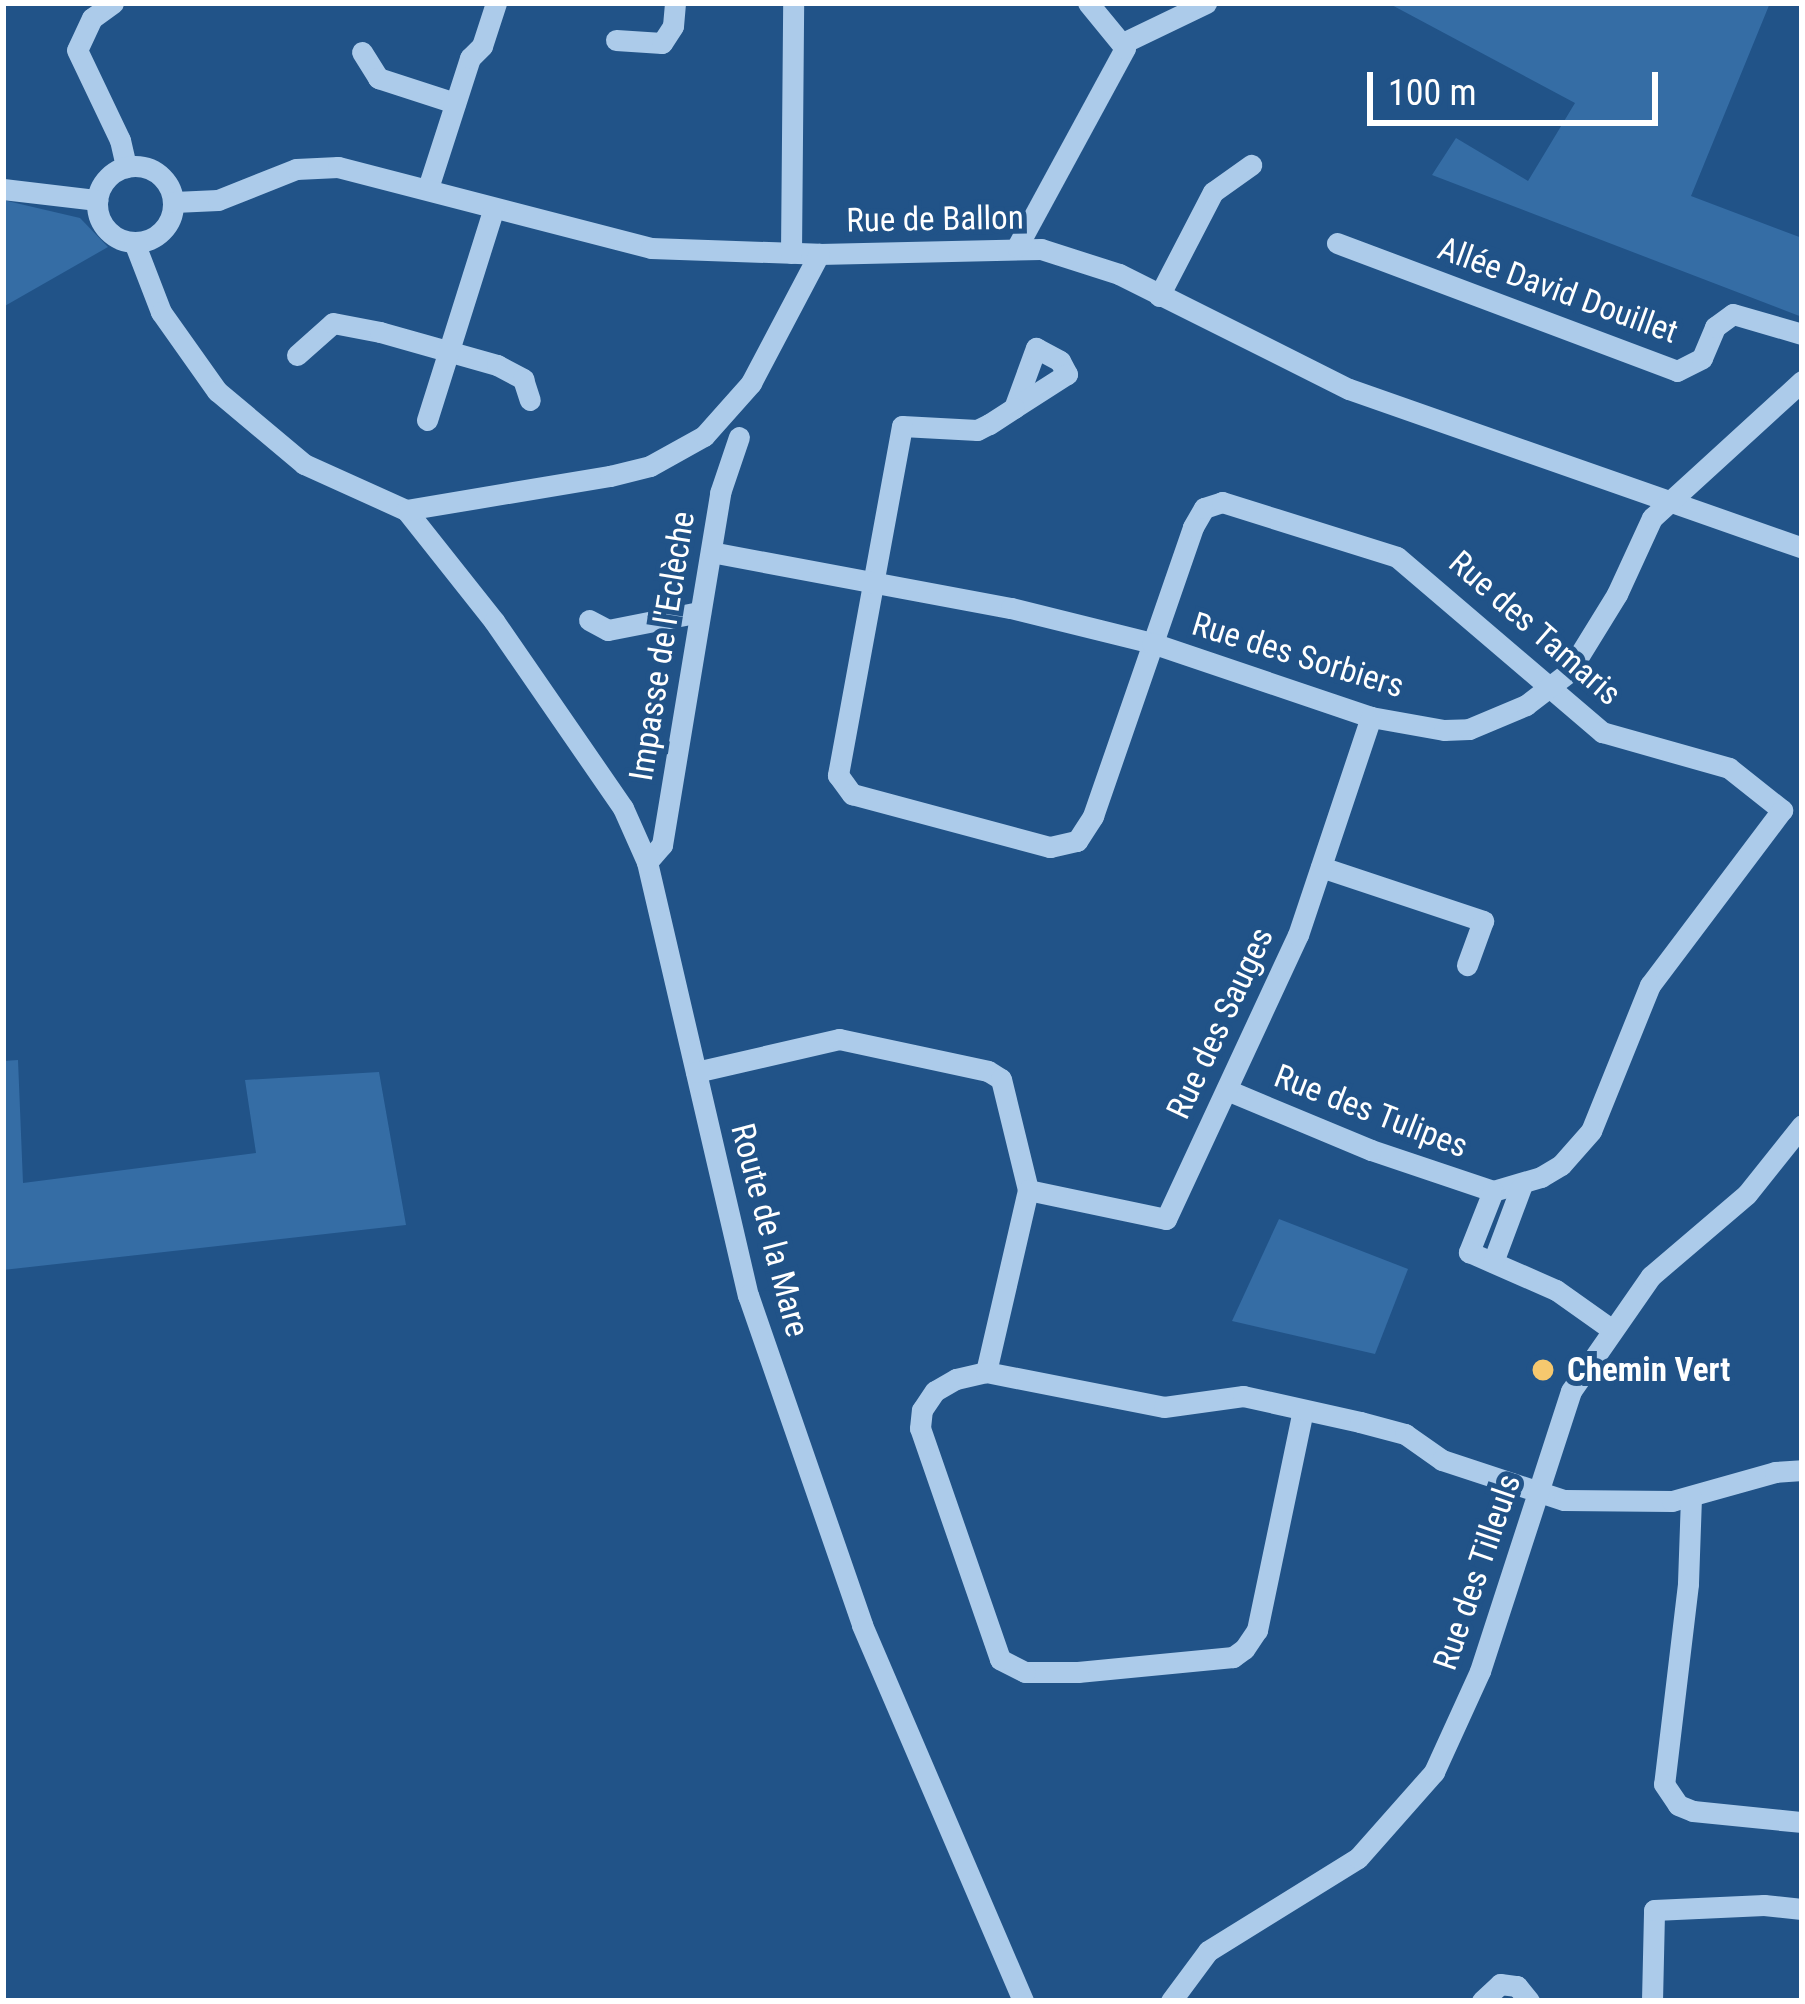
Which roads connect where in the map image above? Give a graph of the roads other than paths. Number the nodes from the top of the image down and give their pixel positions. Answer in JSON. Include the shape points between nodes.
{"nodes":[{"id":1,"x":113,"y":3,"type":"edge"},
{"id":2,"x":496,"y":3,"type":"edge"},
{"id":3,"x":675,"y":3,"type":"edge"},
{"id":4,"x":793,"y":3,"type":"edge"},
{"id":5,"x":1088,"y":3,"type":"edge"},
{"id":6,"x":1207,"y":3,"type":"edge"},
{"id":7,"x":616,"y":40,"type":"dead end"},
{"id":8,"x":1125,"y":42,"type":"junction"},
{"id":9,"x":362,"y":52,"type":"dead end"},
{"id":10,"x":455,"y":104,"type":"junction"},
{"id":11,"x":1251,"y":165,"type":"dead end"},
{"id":12,"x":126,"y":167,"type":"junction"},
{"id":13,"x":3,"y":188,"type":"edge"},
{"id":14,"x":428,"y":188,"type":"junction"},
{"id":15,"x":98,"y":200,"type":"junction"},
{"id":16,"x":173,"y":202,"type":"junction"},
{"id":17,"x":494,"y":208,"type":"junction"},
{"id":18,"x":134,"y":242,"type":"junction"},
{"id":19,"x":1336,"y":243,"type":"dead end"},
{"id":20,"x":1017,"y":247,"type":"junction"},
{"id":21,"x":791,"y":253,"type":"junction"},
{"id":22,"x":819,"y":254,"type":"junction"},
{"id":23,"x":1159,"y":296,"type":"junction"},
{"id":24,"x":1802,"y":334,"type":"edge"},
{"id":25,"x":449,"y":350,"type":"junction"},
{"id":26,"x":297,"y":355,"type":"dead end"},
{"id":27,"x":1802,"y":381,"type":"edge"},
{"id":28,"x":530,"y":400,"type":"dead end"},
{"id":29,"x":1014,"y":408,"type":"dead end"},
{"id":30,"x":428,"y":420,"type":"dead end"},
{"id":31,"x":739,"y":437,"type":"dead end"},
{"id":32,"x":1667,"y":502,"type":"junction"},
{"id":33,"x":406,"y":510,"type":"junction"},
{"id":34,"x":1802,"y":548,"type":"edge"},
{"id":35,"x":711,"y":553,"type":"junction"},
{"id":36,"x":872,"y":581,"type":"junction"},
{"id":37,"x":700,"y":612,"type":"junction"},
{"id":38,"x":590,"y":620,"type":"dead end"},
{"id":39,"x":1152,"y":644,"type":"junction"},
{"id":40,"x":1553,"y":688,"type":"junction"},
{"id":41,"x":1371,"y":717,"type":"junction"},
{"id":42,"x":646,"y":862,"type":"junction"},
{"id":43,"x":1321,"y":867,"type":"junction"},
{"id":44,"x":1467,"y":964,"type":"dead end"},
{"id":45,"x":696,"y":1072,"type":"junction"},
{"id":46,"x":1227,"y":1090,"type":"junction"},
{"id":47,"x":1802,"y":1124,"type":"edge"},
{"id":48,"x":1521,"y":1186,"type":"junction"},
{"id":49,"x":1028,"y":1190,"type":"junction"},
{"id":50,"x":1493,"y":1191,"type":"junction"},
{"id":51,"x":1493,"y":1262,"type":"junction"},
{"id":52,"x":1611,"y":1329,"type":"junction"},
{"id":53,"x":986,"y":1372,"type":"junction"},
{"id":54,"x":1304,"y":1410,"type":"junction"},
{"id":55,"x":1802,"y":1470,"type":"edge"},
{"id":56,"x":1540,"y":1493,"type":"junction"},
{"id":57,"x":1691,"y":1497,"type":"junction"},
{"id":58,"x":1802,"y":1822,"type":"edge"},
{"id":59,"x":1802,"y":1909,"type":"edge"},
{"id":60,"x":1023,"y":2001,"type":"edge"},
{"id":61,"x":1171,"y":2001,"type":"edge"},
{"id":62,"x":1482,"y":2001,"type":"edge"},
{"id":63,"x":1529,"y":2001,"type":"edge"},
{"id":64,"x":1652,"y":2001,"type":"edge"}],
"edges":[{"from":1,"to":12,"type":"street","via":[[92,18],[76,50]]},
{"from":2,"to":10,"type":"street"},
{"from":3,"to":7,"type":"street","via":[[662,43]]},
{"from":4,"to":21,"type":"street"},
{"from":5,"to":8,"type":"street"},
{"from":6,"to":8,"type":"street"},
{"from":8,"to":20,"type":"street"},
{"from":9,"to":10,"type":"street","via":[[377,78]]},
{"from":10,"to":14,"type":"street"},
{"from":11,"to":23,"type":"street","via":[[1213,192]]},
{"from":12,"to":15,"type":"street","via":[[106,180]]},
{"from":12,"to":16,"type":"street","via":[[159,174]]},
{"from":13,"to":15,"type":"street"},
{"from":14,"to":16,"type":"street","name":"Rue de Ballon","via":[[311,166],[218,200]]},
{"from":14,"to":17,"type":"street","name":"Rue de Ballon"},
{"from":15,"to":18,"type":"street","via":[[107,230]]},
{"from":16,"to":18,"type":"street","via":[[160,233]]},
{"from":17,"to":21,"type":"street","name":"Rue de Ballon","via":[[626,244]]},
{"from":17,"to":25,"type":"street"},
{"from":18,"to":33,"type":"street","via":[[161,312],[217,391],[304,464]]},
{"from":19,"to":24,"type":"street","name":"Allée David Douillet","via":[[1677,371],[1702,358],[1715,327],[1733,314]]},
{"from":20,"to":22,"type":"street","name":"Rue de Ballon"},
{"from":20,"to":23,"type":"street","name":"Rue de Ballon","via":[[1092,262]]},
{"from":21,"to":22,"type":"street","name":"Rue de Ballon"},
{"from":22,"to":33,"type":"street","via":[[751,383],[704,436],[650,466],[610,476]]},
{"from":23,"to":32,"type":"street","name":"Rue de Ballon","via":[[1349,389]]},
{"from":25,"to":26,"type":"street","via":[[333,322]]},
{"from":25,"to":28,"type":"street","via":[[523,379]]},
{"from":25,"to":30,"type":"street"},
{"from":27,"to":32,"type":"street","name":"Rue des Sorbiers"},
{"from":29,"to":36,"type":"street","via":[[970,432],[902,426]]},
{"from":31,"to":35,"type":"street","name":"Impasse de l'Eclèche"},
{"from":32,"to":34,"type":"street","name":"Rue de Ballon"},
{"from":32,"to":40,"type":"street","name":"Rue des Sorbiers","via":[[1584,654]]},
{"from":33,"to":42,"type":"street","name":"Route de la Mare","via":[[587,751]]},
{"from":35,"to":36,"type":"street","name":"Rue des Sorbiers"},
{"from":35,"to":37,"type":"street","name":"Impasse de l'Eclèche"},
{"from":36,"to":39,"type":"street","name":"Rue des Sorbiers"},
{"from":36,"to":39,"type":"street","via":[[838,776],[852,794],[1050,847],[1077,841],[1090,826]]},
{"from":37,"to":38,"type":"street","via":[[608,630]]},
{"from":37,"to":42,"type":"street","name":"Impasse de l'Eclèche","via":[[662,845]]},
{"from":39,"to":40,"type":"street","name":"Rue des Tamaris","via":[[1193,527],[1204,508],[1222,502],[1397,556]]},
{"from":39,"to":41,"type":"street","name":"Rue des Sorbiers"},
{"from":40,"to":41,"type":"street","name":"Rue des Sorbiers","via":[[1469,729]]},
{"from":40,"to":48,"type":"street","name":"Rue des Tamaris","via":[[1602,732],[1729,768],[1782,810],[1650,986],[1591,1131],[1561,1165]]},
{"from":41,"to":43,"type":"street","name":"Rue des Sauges"},
{"from":42,"to":45,"type":"street","name":"Route de la Mare"},
{"from":43,"to":44,"type":"street","via":[[1483,921]]},
{"from":43,"to":46,"type":"street","name":"Rue des Sauges"},
{"from":45,"to":49,"type":"street","via":[[839,1039],[988,1071],[1001,1078]]},
{"from":45,"to":60,"type":"street","name":"Route de la Mare","via":[[748,1295],[821,1513]]},
{"from":46,"to":49,"type":"street","name":"Rue des Sauges","via":[[1166,1219]]},
{"from":46,"to":50,"type":"street","name":"Rue des Tulipes"},
{"from":47,"to":52,"type":"street","name":"Rue des Tilleuls","via":[[1770,1170],[1664,1262]]},
{"from":48,"to":50,"type":"street","name":"Rue des Tulipes"},
{"from":48,"to":51,"type":"street"},
{"from":49,"to":53,"type":"street"},
{"from":50,"to":51,"type":"street","name":"Rue des Tulipes","via":[[1469,1252]]},
{"from":51,"to":52,"type":"street","via":[[1556,1290]]},
{"from":52,"to":56,"type":"street","name":"Rue des Tilleuls","via":[[1570,1391]]},
{"from":53,"to":54,"type":"street","via":[[1164,1407],[1243,1396]]},
{"from":53,"to":54,"type":"street","via":[[934,1391],[920,1427],[993,1649],[1025,1672],[1233,1657],[1244,1649],[1257,1630]]},
{"from":54,"to":56,"type":"street","via":[[1406,1434],[1442,1460]]},
{"from":55,"to":57,"type":"street"},
{"from":56,"to":57,"type":"street","via":[[1608,1503]]},
{"from":56,"to":61,"type":"street","name":"Rue des Tilleuls","via":[[1480,1671],[1434,1772],[1358,1858],[1208,1951]]},
{"from":57,"to":58,"type":"street","via":[[1664,1784],[1693,1811]]},
{"from":59,"to":64,"type":"street","via":[[1654,1910]]},
{"from":62,"to":63,"type":"street","via":[[1500,1984],[1517,1986]]}]}
